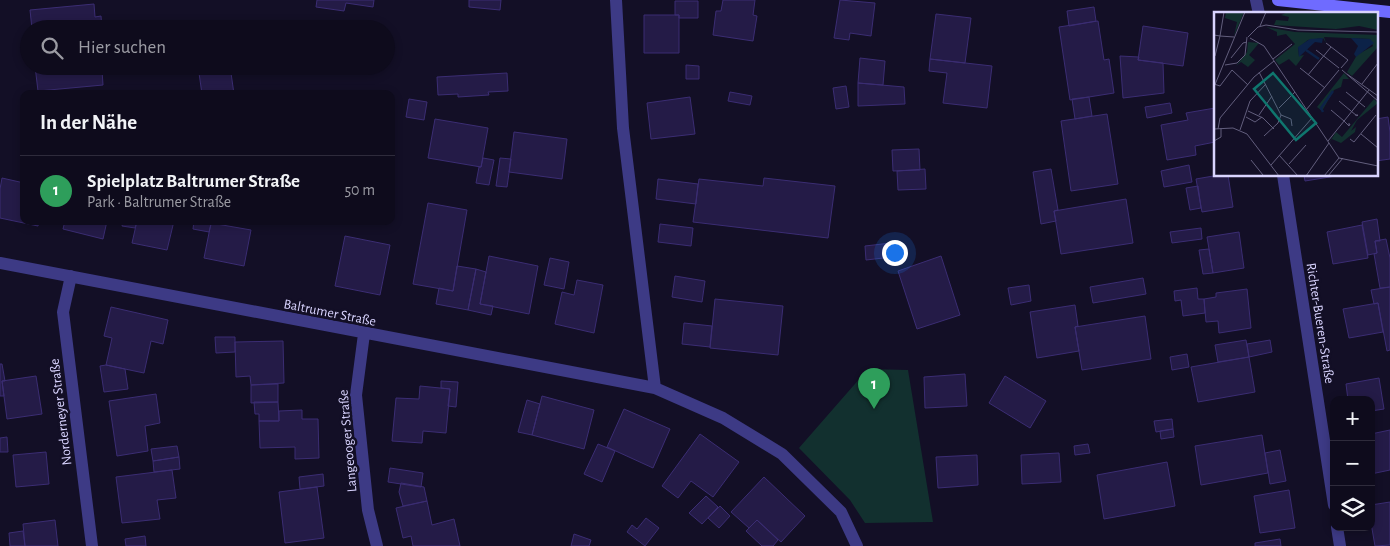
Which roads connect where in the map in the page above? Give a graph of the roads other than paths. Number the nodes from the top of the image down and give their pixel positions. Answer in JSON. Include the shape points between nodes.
{"nodes":[{"id":1,"x":616,"y":0,"type":"edge"},
{"id":2,"x":1278,"y":0,"type":"edge"},
{"id":3,"x":1390,"y":12,"type":"edge"},
{"id":4,"x":1283,"y":176,"type":"edge"},
{"id":5,"x":0,"y":263,"type":"edge"},
{"id":6,"x":71,"y":276,"type":"junction"},
{"id":7,"x":364,"y":334,"type":"junction"},
{"id":8,"x":655,"y":388,"type":"junction"},
{"id":9,"x":1331,"y":486,"type":"edge"},
{"id":10,"x":1338,"y":531,"type":"edge"},
{"id":11,"x":92,"y":546,"type":"edge"},
{"id":12,"x":377,"y":546,"type":"edge"},
{"id":13,"x":857,"y":546,"type":"edge"},
{"id":14,"x":1340,"y":546,"type":"edge"}],
"edges":[{"from":1,"to":8,"type":"street","via":[[623,128]]},
{"from":2,"to":3,"type":"main road"},
{"from":4,"to":9,"type":"street","name":"Richter-Bueren-Straße"},
{"from":5,"to":6,"type":"street","name":"Baltrumer Straße"},
{"from":6,"to":7,"type":"street","name":"Baltrumer Straße"},
{"from":6,"to":11,"type":"street","name":"Norderneyer Straße","via":[[63,312]]},
{"from":7,"to":8,"type":"street","name":"Baltrumer Straße"},
{"from":7,"to":12,"type":"street","name":"Langeooger Straße","via":[[356,395],[368,510]]},
{"from":8,"to":13,"type":"street","name":"Baltrumer Straße","via":[[722,418],[782,454],[840,512]]},
{"from":10,"to":14,"type":"street"}]}
